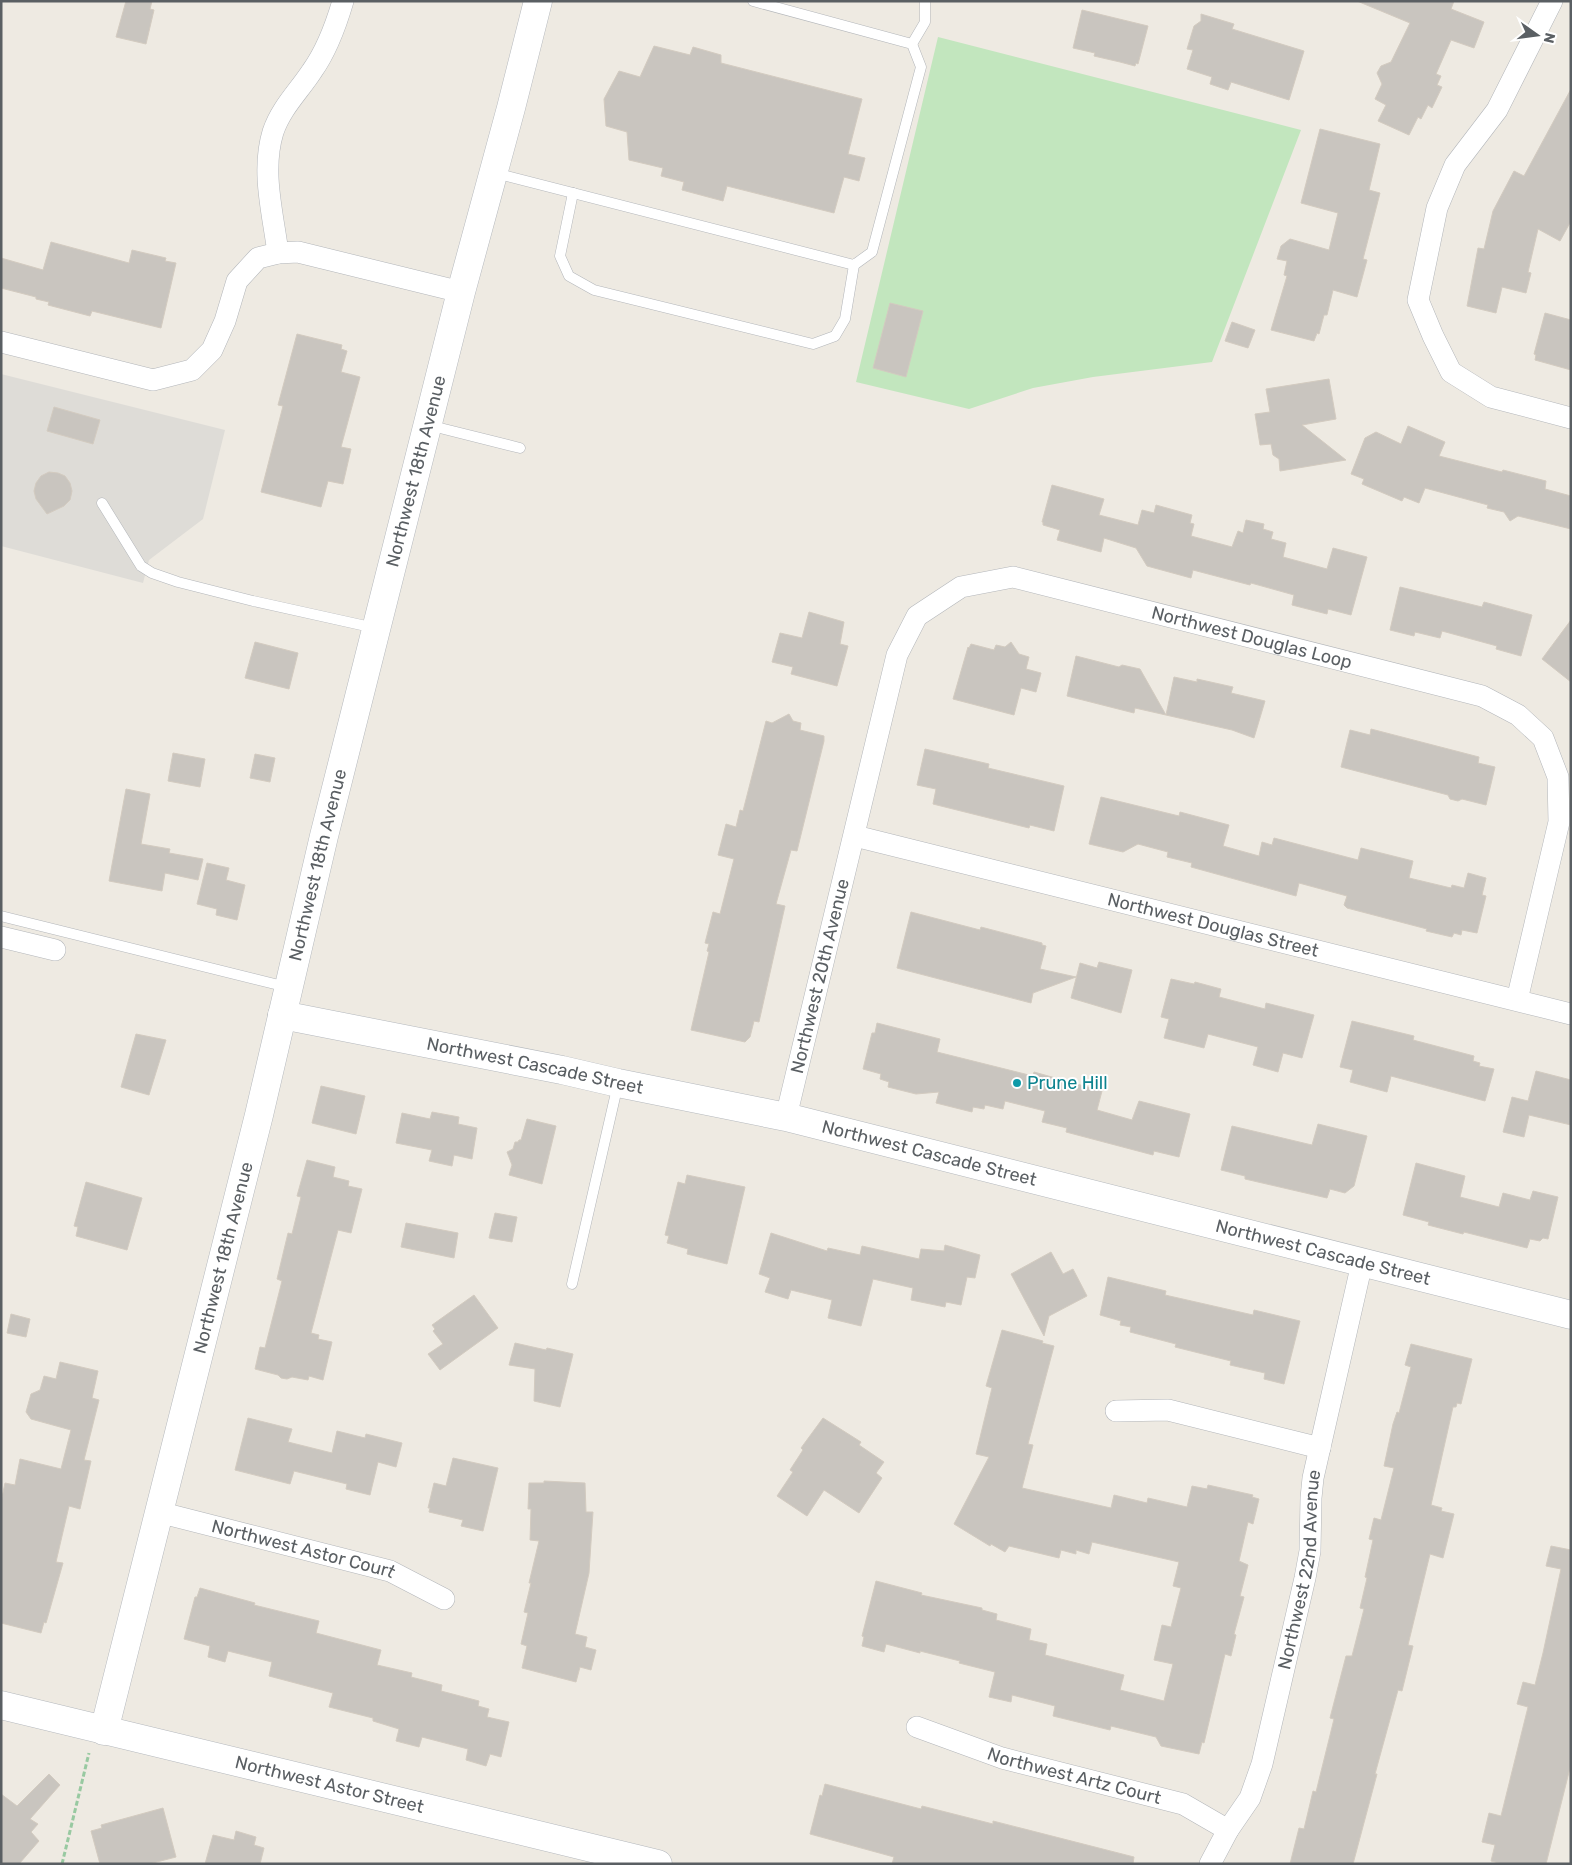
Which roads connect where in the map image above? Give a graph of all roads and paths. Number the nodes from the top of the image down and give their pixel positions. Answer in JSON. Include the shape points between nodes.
{"nodes":[{"id":1,"x":343,"y":1,"type":"edge"},
{"id":2,"x":538,"y":1,"type":"edge"},
{"id":3,"x":753,"y":1,"type":"edge"},
{"id":4,"x":925,"y":1,"type":"edge"},
{"id":5,"x":1552,"y":1,"type":"edge"},
{"id":6,"x":912,"y":44,"type":"junction"},
{"id":7,"x":494,"y":173,"type":"junction"},
{"id":8,"x":573,"y":193,"type":"junction"},
{"id":9,"x":278,"y":253,"type":"junction"},
{"id":10,"x":854,"y":265,"type":"junction"},
{"id":11,"x":462,"y":292,"type":"junction"},
{"id":12,"x":1,"y":342,"type":"edge"},
{"id":13,"x":1571,"y":418,"type":"edge"},
{"id":14,"x":427,"y":425,"type":"junction"},
{"id":15,"x":520,"y":448,"type":"dead end"},
{"id":16,"x":102,"y":504,"type":"dead end"},
{"id":17,"x":376,"y":628,"type":"junction"},
{"id":18,"x":855,"y":836,"type":"junction"},
{"id":19,"x":1,"y":916,"type":"edge"},
{"id":20,"x":1,"y":936,"type":"edge"},
{"id":21,"x":55,"y":950,"type":"dead end"},
{"id":22,"x":288,"y":987,"type":"junction"},
{"id":23,"x":1517,"y":1000,"type":"junction"},
{"id":24,"x":1571,"y":1014,"type":"edge"},
{"id":25,"x":282,"y":1015,"type":"junction"},
{"id":26,"x":618,"y":1084,"type":"junction"},
{"id":27,"x":786,"y":1116,"type":"junction"},
{"id":28,"x":1362,"y":1263,"type":"junction"},
{"id":29,"x":572,"y":1284,"type":"dead end"},
{"id":30,"x":1571,"y":1315,"type":"edge"},
{"id":31,"x":1116,"y":1411,"type":"dead end"},
{"id":32,"x":1320,"y":1448,"type":"junction"},
{"id":33,"x":158,"y":1512,"type":"junction"},
{"id":34,"x":444,"y":1600,"type":"dead end"},
{"id":35,"x":1,"y":1705,"type":"edge"},
{"id":36,"x":917,"y":1727,"type":"dead end"},
{"id":37,"x":100,"y":1730,"type":"junction"},
{"id":38,"x":1228,"y":1830,"type":"junction"},
{"id":39,"x":616,"y":1859,"type":"edge"},
{"id":40,"x":62,"y":1864,"type":"edge"},
{"id":41,"x":658,"y":1864,"type":"edge"},
{"id":42,"x":1210,"y":1864,"type":"edge"}],
"edges":[{"from":1,"to":9,"type":"street","via":[[314,70],[281,114],[273,132],[267,162]]},
{"from":2,"to":7,"type":"street","name":"Northwest 18th Avenue"},
{"from":3,"to":6,"type":"lane"},
{"from":4,"to":6,"type":"lane","via":[[925,22]]},
{"from":5,"to":13,"type":"street","via":[[1498,110],[1455,165],[1437,208],[1418,300],[1451,372],[1491,397]]},
{"from":6,"to":10,"type":"lane","via":[[921,67],[872,252]]},
{"from":7,"to":8,"type":"lane"},
{"from":7,"to":11,"type":"street","name":"Northwest 18th Avenue"},
{"from":8,"to":10,"type":"lane"},
{"from":8,"to":10,"type":"lane","via":[[560,256],[569,276],[594,290],[813,344],[835,336],[845,319]]},
{"from":9,"to":11,"type":"street","via":[[298,252]]},
{"from":9,"to":12,"type":"street","via":[[258,258],[237,281],[212,350],[192,370],[153,380]]},
{"from":11,"to":14,"type":"street","name":"Northwest 18th Avenue"},
{"from":14,"to":15,"type":"lane"},
{"from":14,"to":17,"type":"street","name":"Northwest 18th Avenue"},
{"from":16,"to":17,"type":"lane","via":[[141,566],[152,574],[253,601]]},
{"from":17,"to":22,"type":"street","name":"Northwest 18th Avenue"},
{"from":18,"to":23,"type":"street","name":"Northwest Douglas Street"},
{"from":18,"to":23,"type":"street","name":"Northwest Douglas Loop","via":[[897,655],[917,616],[961,587],[1013,577],[1482,696],[1518,715],[1543,738],[1558,777],[1559,822]]},
{"from":18,"to":27,"type":"street","name":"Northwest 20th Avenue"},
{"from":19,"to":22,"type":"lane"},
{"from":20,"to":21,"type":"street"},
{"from":22,"to":25,"type":"street","name":"Northwest 18th Avenue"},
{"from":23,"to":24,"type":"street","name":"Northwest Douglas Street"},
{"from":25,"to":26,"type":"street","name":"Northwest Cascade Street"},
{"from":25,"to":33,"type":"street","name":"Northwest 18th Avenue"},
{"from":26,"to":27,"type":"street","name":"Northwest Cascade Street"},
{"from":26,"to":29,"type":"lane"},
{"from":27,"to":28,"type":"street","name":"Northwest Cascade Street"},
{"from":28,"to":30,"type":"street","name":"Northwest Cascade Street"},
{"from":28,"to":32,"type":"street","name":"Northwest 22nd Avenue"},
{"from":31,"to":32,"type":"street","via":[[1168,1410]]},
{"from":32,"to":38,"type":"street","name":"Northwest 22nd Avenue","via":[[1311,1498],[1309,1560],[1262,1764],[1250,1798]]},
{"from":33,"to":34,"type":"street","name":"Northwest Astor Court","via":[[390,1571]]},
{"from":33,"to":37,"type":"street","name":"Northwest 18th Avenue"},
{"from":35,"to":37,"type":"street","name":"Northwest Astor Street"},
{"from":36,"to":38,"type":"street","name":"Northwest Artz Court","via":[[1002,1758],[1183,1804]]},
{"from":37,"to":39,"type":"street","name":"Northwest Astor Street"},
{"from":37,"to":40,"type":"path"},
{"from":38,"to":42,"type":"street","name":"Northwest 22nd Avenue"},
{"from":39,"to":41,"type":"street","name":"Northwest Astor Street"}]}
